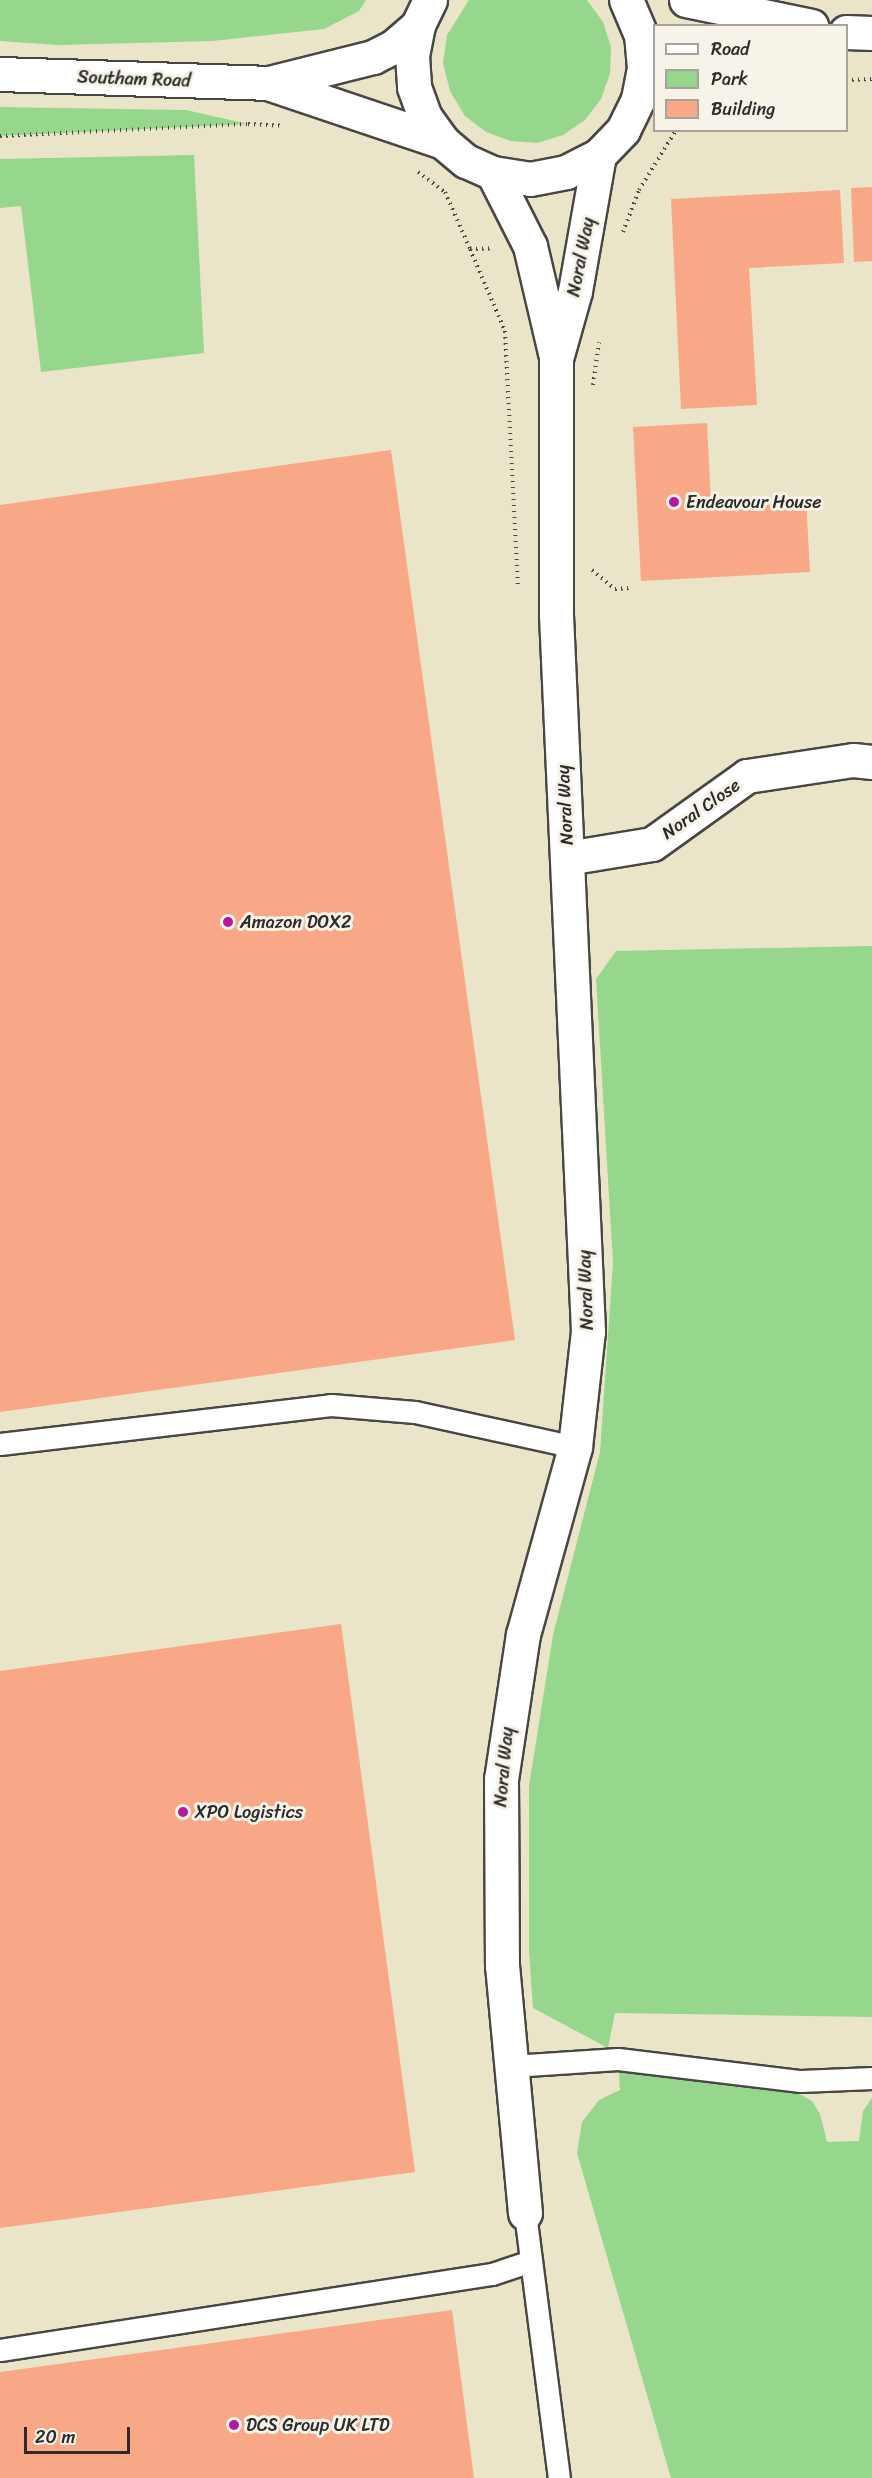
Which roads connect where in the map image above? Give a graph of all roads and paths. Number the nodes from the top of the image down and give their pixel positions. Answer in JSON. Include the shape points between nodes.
{"nodes":[{"id":1,"x":626,"y":0,"type":"edge"},
{"id":2,"x":686,"y":0,"type":"edge"},
{"id":3,"x":424,"y":13,"type":"edge"},
{"id":4,"x":801,"y":24,"type":"edge"},
{"id":5,"x":0,"y":74,"type":"edge"},
{"id":6,"x":872,"y":79,"type":"edge"},
{"id":7,"x":848,"y":80,"type":"edge"},
{"id":8,"x":268,"y":83,"type":"junction"},
{"id":9,"x":646,"y":92,"type":"edge"},
{"id":10,"x":290,"y":127,"type":"dead end"},
{"id":11,"x":675,"y":132,"type":"edge"},
{"id":12,"x":0,"y":136,"type":"edge"},
{"id":13,"x":443,"y":142,"type":"junction"},
{"id":14,"x":599,"y":155,"type":"junction"},
{"id":15,"x":409,"y":166,"type":"dead end"},
{"id":16,"x":493,"y":173,"type":"junction"},
{"id":17,"x":585,"y":243,"type":"junction"},
{"id":18,"x":530,"y":246,"type":"junction"},
{"id":19,"x":471,"y":249,"type":"junction"},
{"id":20,"x":602,"y":330,"type":"dead end"},
{"id":21,"x":556,"y":357,"type":"junction"},
{"id":22,"x":592,"y":396,"type":"dead end"},
{"id":23,"x":589,"y":563,"type":"dead end"},
{"id":24,"x":629,"y":588,"type":"dead end"},
{"id":25,"x":518,"y":593,"type":"dead end"},
{"id":26,"x":872,"y":762,"type":"edge"},
{"id":27,"x":567,"y":858,"type":"junction"},
{"id":28,"x":0,"y":1444,"type":"edge"},
{"id":29,"x":575,"y":1447,"type":"junction"},
{"id":30,"x":512,"y":2066,"type":"junction"},
{"id":31,"x":872,"y":2078,"type":"edge"},
{"id":32,"x":525,"y":2213,"type":"joint"},
{"id":33,"x":531,"y":2261,"type":"junction"},
{"id":34,"x":0,"y":2350,"type":"edge"},
{"id":35,"x":559,"y":2478,"type":"edge"}],
"edges":[{"from":1,"to":9,"type":"main road","via":[[641,35]]},
{"from":2,"to":4,"type":"main road"},
{"from":3,"to":8,"type":"main road","name":"Southam Road","via":[[393,47],[373,57]]},
{"from":3,"to":13,"type":"main road","via":[[412,56],[414,87],[425,117]]},
{"from":5,"to":8,"type":"main road","name":"Southam Road"},
{"from":6,"to":7,"type":"path"},
{"from":8,"to":13,"type":"main road","name":"Southam Road"},
{"from":9,"to":14,"type":"main road","via":[[623,130]]},
{"from":10,"to":12,"type":"path","via":[[248,124]]},
{"from":11,"to":17,"type":"path","via":[[639,190],[620,241]]},
{"from":13,"to":16,"type":"main road","via":[[466,161]]},
{"from":14,"to":16,"type":"main road","via":[[566,172],[539,177]]},
{"from":14,"to":17,"type":"main road","name":"Noral Way"},
{"from":15,"to":19,"type":"path","via":[[445,192]]},
{"from":16,"to":18,"type":"main road","name":"Noral Way"},
{"from":17,"to":21,"type":"main road","name":"Noral Way"},
{"from":18,"to":19,"type":"path"},
{"from":18,"to":21,"type":"main road","name":"Noral Way"},
{"from":19,"to":25,"type":"path","via":[[506,331]]},
{"from":20,"to":22,"type":"path"},
{"from":21,"to":27,"type":"main road","name":"Noral Way","via":[[556,615]]},
{"from":23,"to":24,"type":"path","via":[[593,573],[615,589]]},
{"from":26,"to":27,"type":"main road","name":"Noral Close","via":[[853,760],[747,776],[652,844]]},
{"from":27,"to":29,"type":"main road","name":"Noral Way","via":[[588,1331]]},
{"from":28,"to":29,"type":"lane","via":[[331,1405],[415,1412]]},
{"from":29,"to":30,"type":"main road","name":"Noral Way","via":[[523,1634],[501,1779],[502,1965]]},
{"from":30,"to":31,"type":"lane","via":[[618,2059],[801,2081]]},
{"from":30,"to":32,"type":"main road","name":"Noral Way"},
{"from":32,"to":33,"type":"lane"},
{"from":33,"to":34,"type":"lane","via":[[492,2274]]},
{"from":33,"to":35,"type":"lane"}]}
